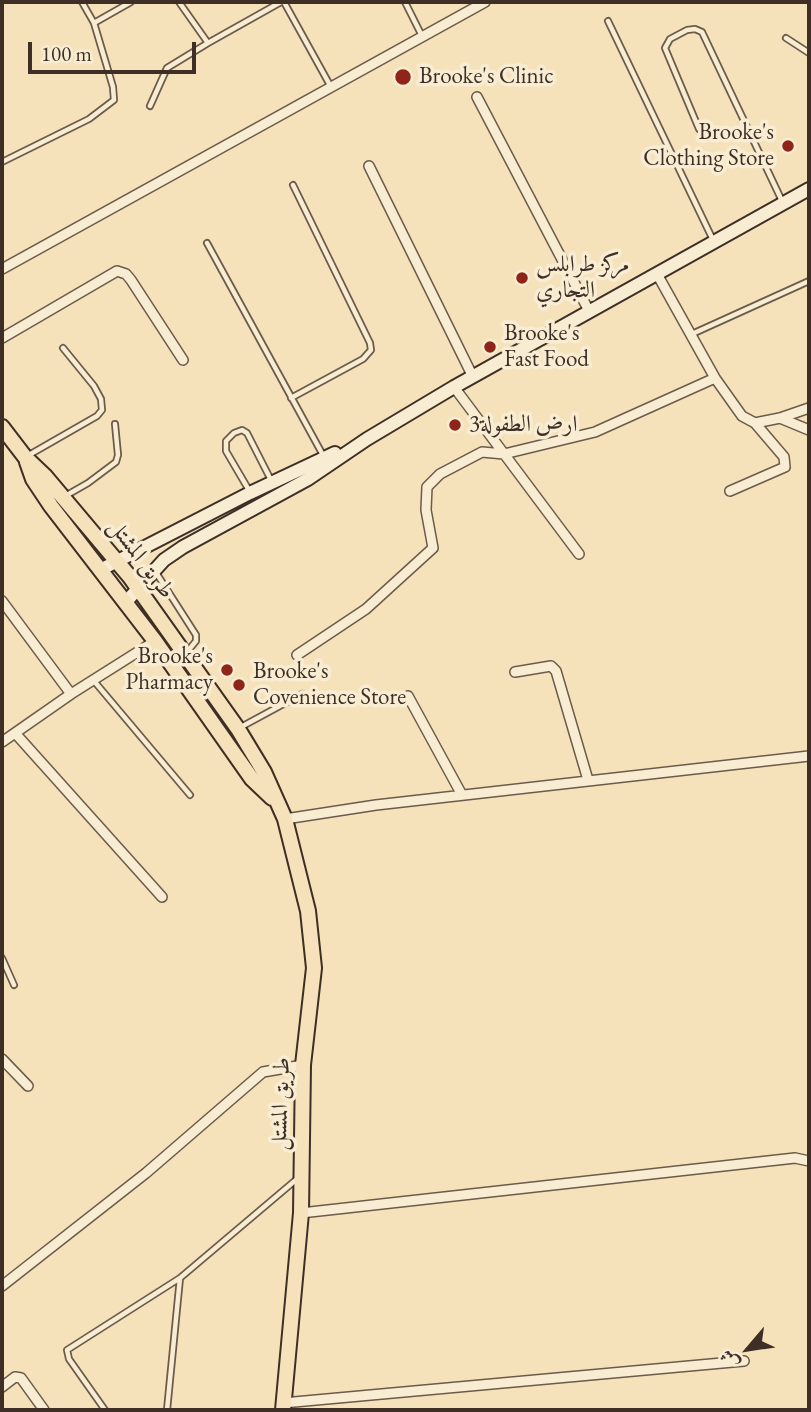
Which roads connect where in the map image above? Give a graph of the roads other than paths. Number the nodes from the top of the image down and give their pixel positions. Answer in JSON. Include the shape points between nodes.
{"nodes":[{"id":1,"x":82,"y":2,"type":"edge"},
{"id":2,"x":131,"y":2,"type":"edge"},
{"id":3,"x":179,"y":2,"type":"edge"},
{"id":4,"x":282,"y":2,"type":"edge"},
{"id":5,"x":405,"y":2,"type":"edge"},
{"id":6,"x":485,"y":2,"type":"edge"},
{"id":7,"x":608,"y":21,"type":"dead end"},
{"id":8,"x":93,"y":23,"type":"junction"},
{"id":9,"x":423,"y":37,"type":"junction"},
{"id":10,"x":786,"y":38,"type":"dead end"},
{"id":11,"x":208,"y":43,"type":"junction"},
{"id":12,"x":809,"y":53,"type":"edge"},
{"id":13,"x":331,"y":88,"type":"junction"},
{"id":14,"x":477,"y":97,"type":"dead end"},
{"id":15,"x":150,"y":106,"type":"dead end"},
{"id":16,"x":699,"y":129,"type":"dead end"},
{"id":17,"x":2,"y":162,"type":"edge"},
{"id":18,"x":369,"y":166,"type":"dead end"},
{"id":19,"x":293,"y":185,"type":"dead end"},
{"id":20,"x":809,"y":189,"type":"edge"},
{"id":21,"x":783,"y":203,"type":"junction"},
{"id":22,"x":207,"y":243,"type":"dead end"},
{"id":23,"x":714,"y":243,"type":"junction"},
{"id":24,"x":2,"y":268,"type":"edge"},
{"id":25,"x":657,"y":274,"type":"junction"},
{"id":26,"x":809,"y":281,"type":"edge"},
{"id":27,"x":589,"y":311,"type":"junction"},
{"id":28,"x":690,"y":334,"type":"junction"},
{"id":29,"x":2,"y":338,"type":"edge"},
{"id":30,"x":63,"y":348,"type":"dead end"},
{"id":31,"x":183,"y":360,"type":"dead end"},
{"id":32,"x":473,"y":377,"type":"junction"},
{"id":33,"x":715,"y":378,"type":"junction"},
{"id":34,"x":454,"y":387,"type":"junction"},
{"id":35,"x":291,"y":398,"type":"junction"},
{"id":36,"x":809,"y":408,"type":"edge"},
{"id":37,"x":780,"y":418,"type":"junction"},
{"id":38,"x":755,"y":423,"type":"junction"},
{"id":39,"x":116,"y":424,"type":"dead end"},
{"id":40,"x":2,"y":427,"type":"edge"},
{"id":41,"x":809,"y":430,"type":"edge"},
{"id":42,"x":367,"y":439,"type":"junction"},
{"id":43,"x":504,"y":453,"type":"junction"},
{"id":44,"x":25,"y":457,"type":"junction"},
{"id":45,"x":324,"y":458,"type":"junction"},
{"id":46,"x":273,"y":483,"type":"junction"},
{"id":47,"x":730,"y":491,"type":"dead end"},
{"id":48,"x":250,"y":493,"type":"junction"},
{"id":49,"x":63,"y":497,"type":"junction"},
{"id":50,"x":579,"y":554,"type":"dead end"},
{"id":51,"x":117,"y":561,"type":"junction"},
{"id":52,"x":100,"y":570,"type":"junction"},
{"id":53,"x":155,"y":570,"type":"junction"},
{"id":54,"x":138,"y":590,"type":"junction"},
{"id":55,"x":2,"y":601,"type":"edge"},
{"id":56,"x":125,"y":603,"type":"junction"},
{"id":57,"x":155,"y":641,"type":"junction"},
{"id":58,"x":184,"y":655,"type":"junction"},
{"id":59,"x":297,"y":655,"type":"dead end"},
{"id":60,"x":515,"y":673,"type":"dead end"},
{"id":61,"x":93,"y":680,"type":"junction"},
{"id":62,"x":71,"y":694,"type":"junction"},
{"id":63,"x":302,"y":694,"type":"dead end"},
{"id":64,"x":408,"y":696,"type":"dead end"},
{"id":65,"x":238,"y":729,"type":"junction"},
{"id":66,"x":15,"y":733,"type":"junction"},
{"id":67,"x":2,"y":741,"type":"edge"},
{"id":68,"x":809,"y":755,"type":"edge"},
{"id":69,"x":588,"y":780,"type":"junction"},
{"id":70,"x":190,"y":795,"type":"dead end"},
{"id":71,"x":463,"y":795,"type":"junction"},
{"id":72,"x":277,"y":804,"type":"junction"},
{"id":73,"x":285,"y":819,"type":"junction"},
{"id":74,"x":162,"y":897,"type":"dead end"},
{"id":75,"x":2,"y":958,"type":"edge"},
{"id":76,"x":14,"y":985,"type":"dead end"},
{"id":77,"x":2,"y":1059,"type":"edge"},
{"id":78,"x":303,"y":1065,"type":"junction"},
{"id":79,"x":28,"y":1086,"type":"dead end"},
{"id":80,"x":809,"y":1161,"type":"edge"},
{"id":81,"x":302,"y":1175,"type":"junction"},
{"id":82,"x":300,"y":1213,"type":"junction"},
{"id":83,"x":180,"y":1278,"type":"junction"},
{"id":84,"x":2,"y":1286,"type":"edge"},
{"id":85,"x":744,"y":1361,"type":"dead end"},
{"id":86,"x":2,"y":1387,"type":"edge"},
{"id":87,"x":283,"y":1407,"type":"edge"},
{"id":88,"x":44,"y":1410,"type":"edge"},
{"id":89,"x":105,"y":1410,"type":"edge"},
{"id":90,"x":167,"y":1410,"type":"edge"}],
"edges":[{"from":1,"to":8,"type":"lane"},
{"from":2,"to":8,"type":"lane"},
{"from":3,"to":11,"type":"lane"},
{"from":4,"to":11,"type":"lane"},
{"from":4,"to":13,"type":"lane"},
{"from":5,"to":9,"type":"lane"},
{"from":6,"to":9,"type":"street"},
{"from":7,"to":23,"type":"lane"},
{"from":8,"to":17,"type":"lane","via":[[114,100],[89,118]]},
{"from":9,"to":13,"type":"street"},
{"from":10,"to":12,"type":"lane"},
{"from":11,"to":15,"type":"lane","via":[[167,68]]},
{"from":13,"to":24,"type":"street"},
{"from":14,"to":27,"type":"street"},
{"from":16,"to":21,"type":"lane","via":[[665,47],[687,30],[702,33]]},
{"from":18,"to":32,"type":"street"},
{"from":19,"to":35,"type":"lane","via":[[371,350],[363,359]]},
{"from":20,"to":21,"type":"main road"},
{"from":21,"to":23,"type":"main road"},
{"from":22,"to":35,"type":"lane"},
{"from":23,"to":25,"type":"main road"},
{"from":25,"to":27,"type":"main road"},
{"from":25,"to":28,"type":"street"},
{"from":26,"to":28,"type":"lane"},
{"from":27,"to":32,"type":"main road"},
{"from":28,"to":33,"type":"street"},
{"from":29,"to":31,"type":"street","via":[[117,271],[131,280]]},
{"from":30,"to":44,"type":"lane","via":[[94,386],[102,410]]},
{"from":32,"to":34,"type":"main road"},
{"from":33,"to":38,"type":"street","via":[[742,416]]},
{"from":33,"to":43,"type":"street","via":[[594,432]]},
{"from":34,"to":42,"type":"main road"},
{"from":34,"to":43,"type":"street"},
{"from":35,"to":45,"type":"lane"},
{"from":36,"to":37,"type":"street"},
{"from":37,"to":38,"type":"street"},
{"from":37,"to":41,"type":"street"},
{"from":38,"to":47,"type":"street","via":[[784,457],[785,467]]},
{"from":39,"to":49,"type":"lane","via":[[116,462]]},
{"from":40,"to":44,"type":"main road","name":"طريق المشتل"},
{"from":42,"to":45,"type":"main road"},
{"from":42,"to":53,"type":"main road","via":[[308,479],[183,547]]},
{"from":43,"to":50,"type":"street"},
{"from":43,"to":59,"type":"street","via":[[482,452],[440,474],[427,487],[433,548],[366,608]]},
{"from":44,"to":49,"type":"main road","name":"طريق المشتل"},
{"from":44,"to":52,"type":"main road","name":"طريق المشتل","via":[[33,479]]},
{"from":45,"to":46,"type":"main road"},
{"from":46,"to":48,"type":"main road"},
{"from":46,"to":48,"type":"lane","via":[[247,433],[234,433],[226,441],[226,451]]},
{"from":48,"to":51,"type":"main road"},
{"from":49,"to":51,"type":"main road","name":"طريق المشتل"},
{"from":51,"to":52,"type":"main road"},
{"from":51,"to":54,"type":"main road","name":"طريق المشتل"},
{"from":52,"to":56,"type":"main road","name":"طريق المشتل"},
{"from":53,"to":54,"type":"main road"},
{"from":53,"to":58,"type":"lane","via":[[196,635]]},
{"from":54,"to":56,"type":"main road"},
{"from":54,"to":58,"type":"main road","name":"طريق المشتل"},
{"from":55,"to":62,"type":"street"},
{"from":56,"to":57,"type":"main road","name":"طريق المشتل"},
{"from":57,"to":61,"type":"street"},
{"from":57,"to":72,"type":"main road","name":"طريق المشتل","via":[[252,779]]},
{"from":58,"to":65,"type":"main road","name":"طريق المشتل"},
{"from":60,"to":69,"type":"street","via":[[551,666],[556,671]]},
{"from":61,"to":62,"type":"street"},
{"from":61,"to":70,"type":"lane"},
{"from":62,"to":66,"type":"street"},
{"from":63,"to":65,"type":"lane"},
{"from":64,"to":71,"type":"street"},
{"from":65,"to":72,"type":"main road","name":"طريق المشتل"},
{"from":66,"to":67,"type":"street"},
{"from":66,"to":74,"type":"street"},
{"from":68,"to":69,"type":"street"},
{"from":69,"to":71,"type":"street"},
{"from":71,"to":73,"type":"street"},
{"from":72,"to":73,"type":"main road","name":"طريق المشتل"},
{"from":73,"to":78,"type":"main road","name":"طريق المشتل","via":[[308,911],[314,968]]},
{"from":75,"to":76,"type":"lane"},
{"from":77,"to":79,"type":"street"},
{"from":78,"to":81,"type":"main road","name":"طريق المشتل"},
{"from":78,"to":84,"type":"street","via":[[263,1072]]},
{"from":80,"to":82,"type":"street","via":[[796,1158]]},
{"from":81,"to":82,"type":"main road","name":"طريق المشتل"},
{"from":81,"to":83,"type":"lane"},
{"from":82,"to":87,"type":"main road","name":"طريق المشتل"},
{"from":83,"to":89,"type":"lane","via":[[67,1350]]},
{"from":83,"to":90,"type":"lane"},
{"from":85,"to":87,"type":"street"},
{"from":86,"to":88,"type":"street","via":[[21,1378]]}]}
